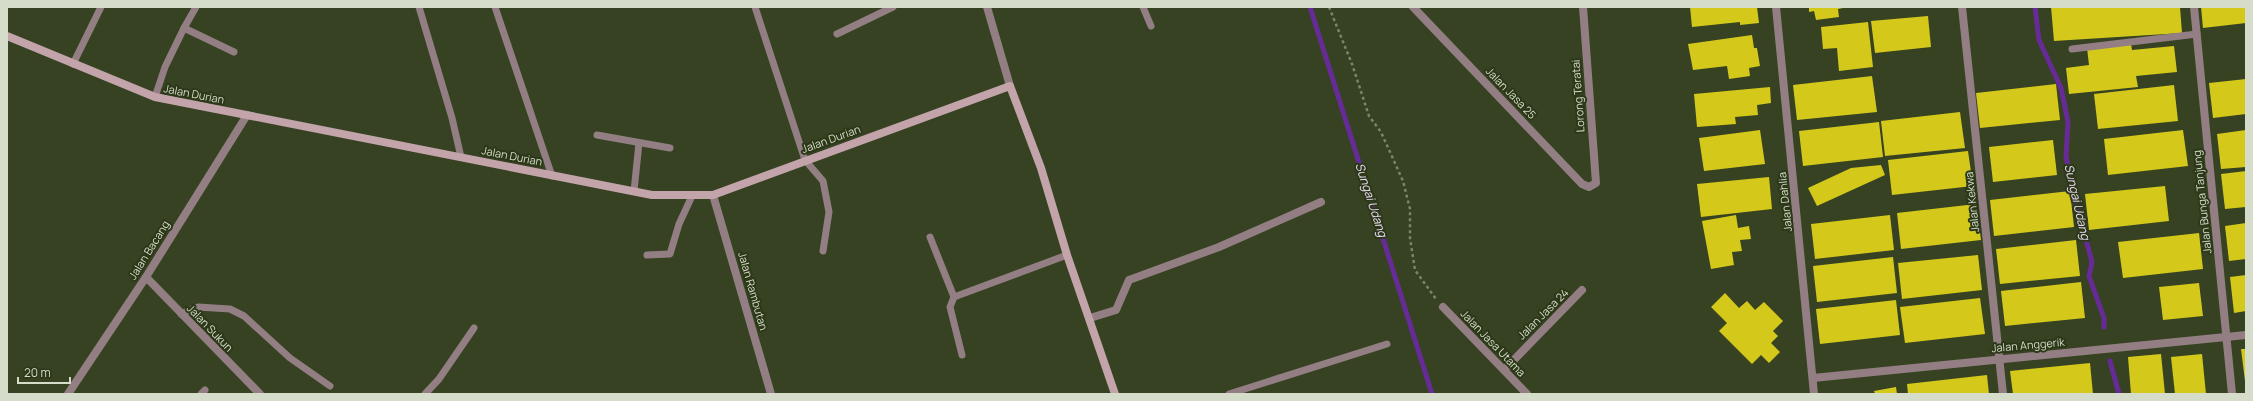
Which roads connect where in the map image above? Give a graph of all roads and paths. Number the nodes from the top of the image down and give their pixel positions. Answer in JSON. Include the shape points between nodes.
{"nodes":[{"id":1,"x":101,"y":7,"type":"edge"},
{"id":2,"x":196,"y":7,"type":"edge"},
{"id":3,"x":419,"y":7,"type":"edge"},
{"id":4,"x":495,"y":7,"type":"edge"},
{"id":5,"x":754,"y":7,"type":"edge"},
{"id":6,"x":894,"y":7,"type":"edge"},
{"id":7,"x":988,"y":7,"type":"edge"},
{"id":8,"x":1143,"y":7,"type":"edge"},
{"id":9,"x":1329,"y":7,"type":"edge"},
{"id":10,"x":1413,"y":7,"type":"edge"},
{"id":11,"x":1583,"y":7,"type":"edge"},
{"id":12,"x":1776,"y":7,"type":"edge"},
{"id":13,"x":1962,"y":7,"type":"edge"},
{"id":14,"x":2194,"y":7,"type":"edge"},
{"id":15,"x":1151,"y":26,"type":"dead end"},
{"id":16,"x":184,"y":28,"type":"junction"},
{"id":17,"x":837,"y":34,"type":"dead end"},
{"id":18,"x":2197,"y":34,"type":"junction"},
{"id":19,"x":7,"y":36,"type":"edge"},
{"id":20,"x":2072,"y":49,"type":"dead end"},
{"id":21,"x":234,"y":52,"type":"dead end"},
{"id":22,"x":73,"y":64,"type":"junction"},
{"id":23,"x":1010,"y":86,"type":"junction"},
{"id":24,"x":155,"y":97,"type":"junction"},
{"id":25,"x":247,"y":115,"type":"junction"},
{"id":26,"x":597,"y":135,"type":"dead end"},
{"id":27,"x":639,"y":142,"type":"junction"},
{"id":28,"x":670,"y":148,"type":"dead end"},
{"id":29,"x":461,"y":157,"type":"junction"},
{"id":30,"x":804,"y":160,"type":"junction"},
{"id":31,"x":552,"y":176,"type":"junction"},
{"id":32,"x":1596,"y":183,"type":"joint"},
{"id":33,"x":634,"y":191,"type":"junction"},
{"id":34,"x":713,"y":195,"type":"junction"},
{"id":35,"x":692,"y":196,"type":"junction"},
{"id":36,"x":1321,"y":202,"type":"dead end"},
{"id":37,"x":930,"y":237,"type":"dead end"},
{"id":38,"x":823,"y":251,"type":"dead end"},
{"id":39,"x":647,"y":255,"type":"dead end"},
{"id":40,"x":1067,"y":255,"type":"junction"},
{"id":41,"x":146,"y":277,"type":"junction"},
{"id":42,"x":1582,"y":290,"type":"dead end"},
{"id":43,"x":954,"y":297,"type":"junction"},
{"id":44,"x":1443,"y":307,"type":"joint"},
{"id":45,"x":181,"y":314,"type":"junction"},
{"id":46,"x":1090,"y":318,"type":"junction"},
{"id":47,"x":474,"y":328,"type":"dead end"},
{"id":48,"x":2246,"y":335,"type":"edge"},
{"id":49,"x":2227,"y":337,"type":"junction"},
{"id":50,"x":1387,"y":344,"type":"dead end"},
{"id":51,"x":962,"y":355,"type":"dead end"},
{"id":52,"x":1999,"y":358,"type":"junction"},
{"id":53,"x":1504,"y":370,"type":"junction"},
{"id":54,"x":1813,"y":378,"type":"junction"},
{"id":55,"x":330,"y":386,"type":"dead end"},
{"id":56,"x":68,"y":394,"type":"edge"},
{"id":57,"x":260,"y":394,"type":"edge"},
{"id":58,"x":425,"y":394,"type":"edge"},
{"id":59,"x":771,"y":394,"type":"edge"},
{"id":60,"x":1115,"y":394,"type":"edge"},
{"id":61,"x":1229,"y":394,"type":"edge"},
{"id":62,"x":1527,"y":394,"type":"edge"},
{"id":63,"x":1814,"y":394,"type":"edge"},
{"id":64,"x":2003,"y":394,"type":"edge"},
{"id":65,"x":2232,"y":394,"type":"edge"}],
"edges":[{"from":1,"to":22,"type":"lane"},
{"from":2,"to":16,"type":"lane"},
{"from":3,"to":29,"type":"lane"},
{"from":4,"to":31,"type":"lane"},
{"from":5,"to":30,"type":"lane"},
{"from":6,"to":17,"type":"lane"},
{"from":7,"to":23,"type":"street"},
{"from":8,"to":15,"type":"lane"},
{"from":9,"to":44,"type":"path","via":[[1369,116],[1381,132],[1403,181],[1410,209],[1410,238],[1415,270]]},
{"from":10,"to":32,"type":"street","name":"Jalan Jasa 25","via":[[1582,184],[1589,187]]},
{"from":11,"to":32,"type":"street","name":"Lorong Teratai"},
{"from":12,"to":54,"type":"street","name":"Jalan Dahlia"},
{"from":13,"to":52,"type":"street","name":"Jalan Kekwa"},
{"from":14,"to":18,"type":"street","name":"Jalan Bunga Tanjung"},
{"from":16,"to":21,"type":"lane"},
{"from":16,"to":24,"type":"lane","via":[[165,67]]},
{"from":18,"to":20,"type":"lane"},
{"from":18,"to":49,"type":"street","name":"Jalan Bunga Tanjung"},
{"from":19,"to":22,"type":"street","name":"Jalan Durian"},
{"from":22,"to":24,"type":"street","name":"Jalan Durian"},
{"from":23,"to":30,"type":"street","name":"Jalan Durian"},
{"from":23,"to":40,"type":"street","via":[[1042,168]]},
{"from":24,"to":25,"type":"street","name":"Jalan Durian"},
{"from":25,"to":29,"type":"street","name":"Jalan Durian"},
{"from":25,"to":41,"type":"street","name":"Jalan Bacang"},
{"from":26,"to":27,"type":"lane"},
{"from":27,"to":28,"type":"lane"},
{"from":27,"to":33,"type":"lane"},
{"from":29,"to":31,"type":"street","name":"Jalan Durian"},
{"from":30,"to":34,"type":"street","name":"Jalan Durian"},
{"from":30,"to":38,"type":"lane","via":[[822,180],[829,212]]},
{"from":31,"to":33,"type":"street","name":"Jalan Durian"},
{"from":33,"to":35,"type":"street","name":"Jalan Durian","via":[[652,195]]},
{"from":34,"to":35,"type":"street","name":"Jalan Durian"},
{"from":34,"to":59,"type":"street","name":"Jalan Rambutan"},
{"from":35,"to":39,"type":"lane","via":[[679,224],[670,254]]},
{"from":36,"to":46,"type":"street","via":[[1219,248],[1129,280],[1116,310]]},
{"from":37,"to":43,"type":"lane"},
{"from":40,"to":43,"type":"lane"},
{"from":40,"to":46,"type":"street"},
{"from":41,"to":45,"type":"street","name":"Jalan Sukun"},
{"from":41,"to":56,"type":"street","name":"Jalan Bacang"},
{"from":42,"to":53,"type":"street","name":"Jalan Jasa 24"},
{"from":43,"to":51,"type":"lane","via":[[950,307]]},
{"from":44,"to":53,"type":"street","name":"Jalan Jasa Utama"},
{"from":45,"to":55,"type":"lane","via":[[198,307],[230,309],[244,316],[290,358]]},
{"from":45,"to":57,"type":"street","name":"Jalan Sukun"},
{"from":46,"to":60,"type":"street"},
{"from":47,"to":58,"type":"lane","via":[[439,380]]},
{"from":48,"to":49,"type":"street","name":"Jalan Anggerik"},
{"from":49,"to":52,"type":"street","name":"Jalan Anggerik"},
{"from":49,"to":65,"type":"street","name":"Jalan Bunga Tanjung"},
{"from":50,"to":61,"type":"lane"},
{"from":52,"to":54,"type":"street","name":"Jalan Anggerik"},
{"from":52,"to":64,"type":"street","name":"Jalan Kekwa"},
{"from":53,"to":62,"type":"street","name":"Jalan Jasa Utama"},
{"from":54,"to":63,"type":"street","name":"Jalan Dahlia"}]}
